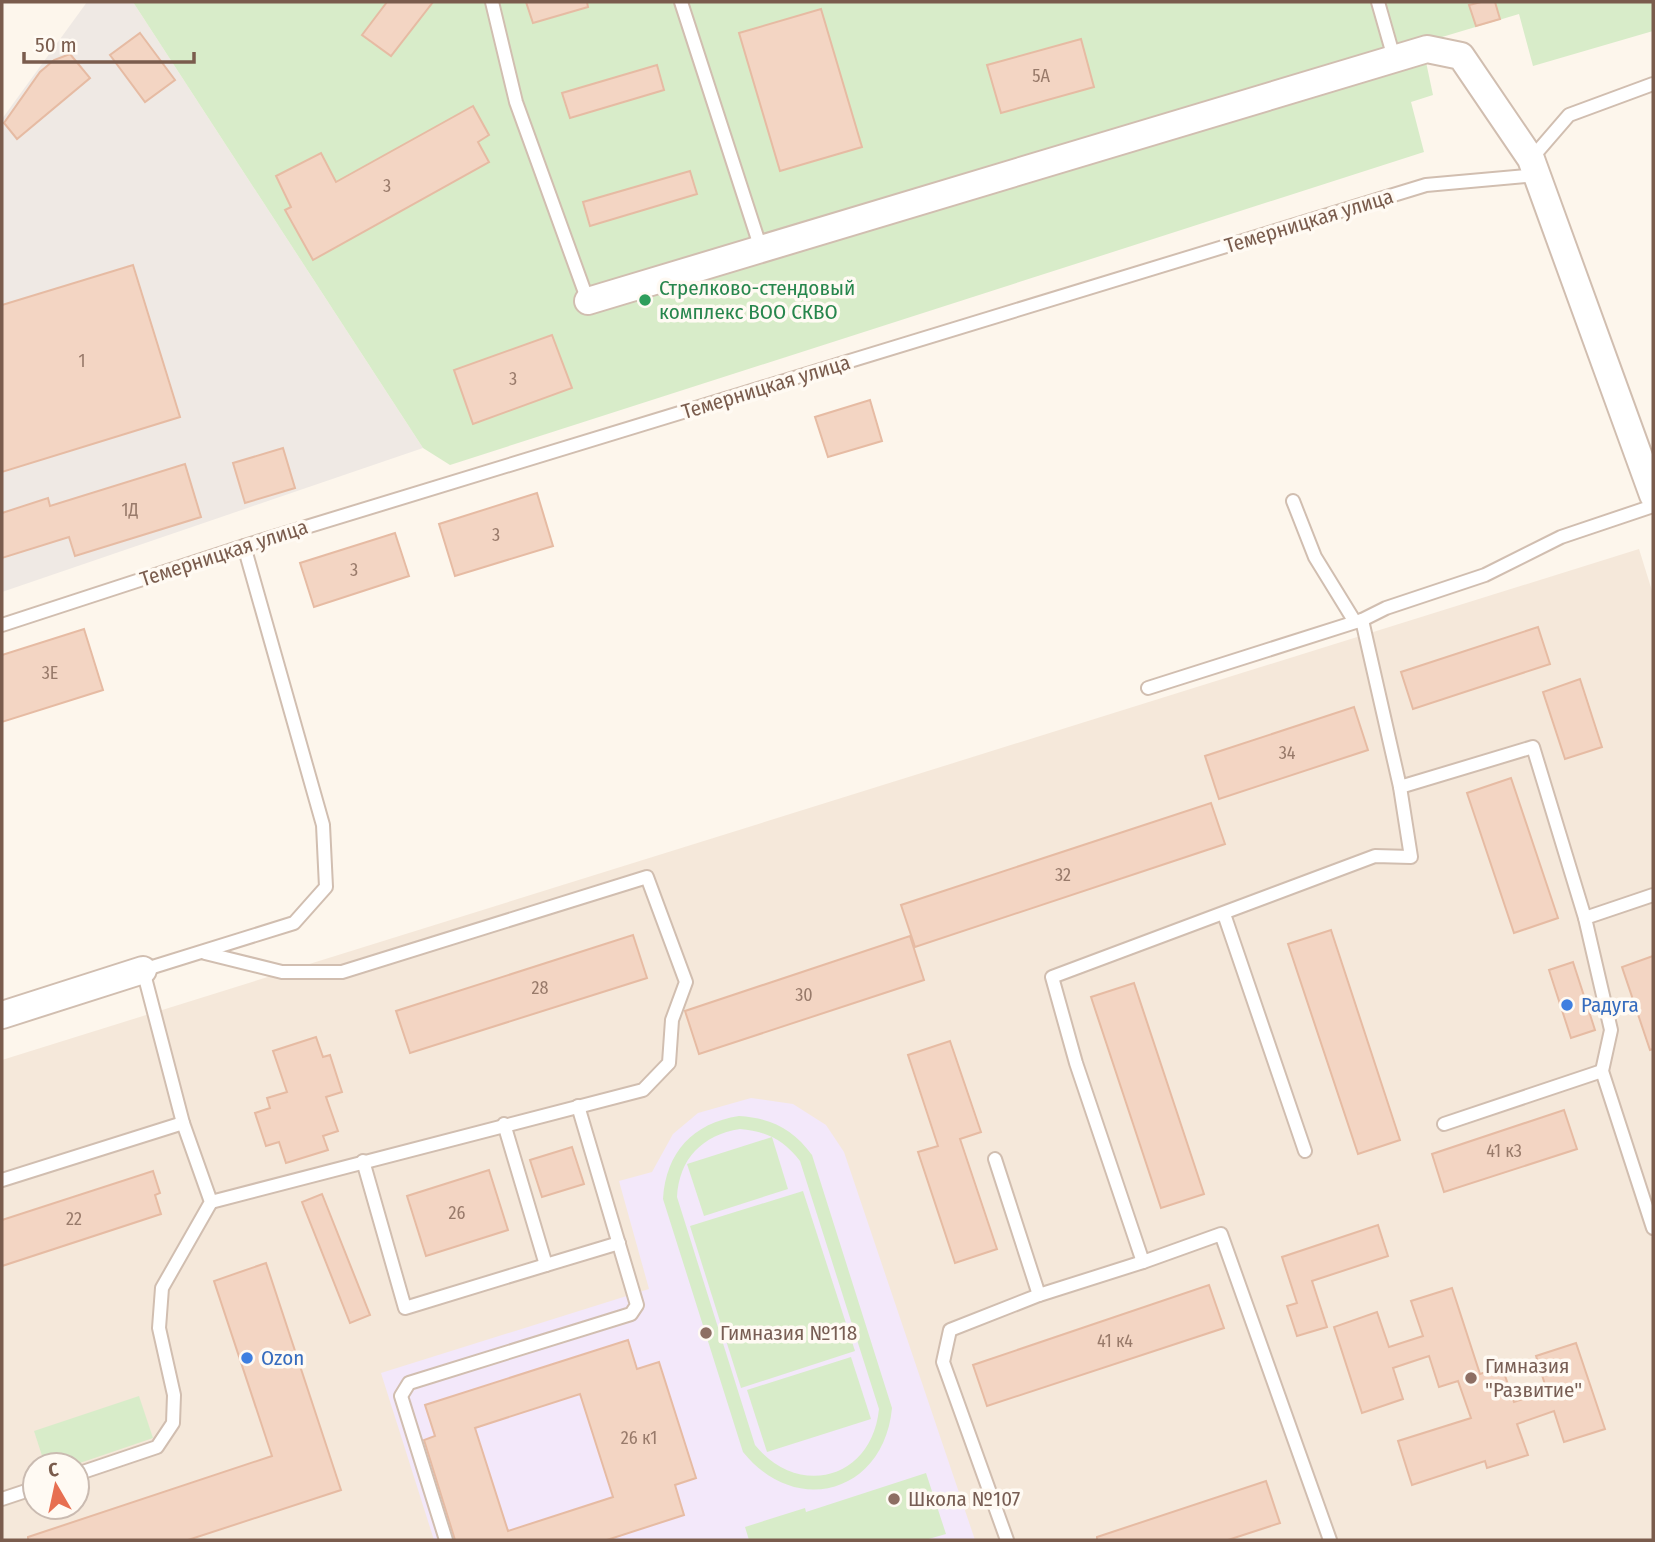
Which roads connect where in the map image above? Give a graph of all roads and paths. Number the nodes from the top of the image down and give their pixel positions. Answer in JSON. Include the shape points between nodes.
{"nodes":[{"id":1,"x":492,"y":2,"type":"edge"},
{"id":2,"x":681,"y":2,"type":"edge"},
{"id":3,"x":1378,"y":2,"type":"edge"},
{"id":4,"x":1394,"y":58,"type":"junction"},
{"id":5,"x":1653,"y":84,"type":"edge"},
{"id":6,"x":1534,"y":167,"type":"junction"},
{"id":7,"x":761,"y":249,"type":"junction"},
{"id":8,"x":588,"y":301,"type":"joint"},
{"id":9,"x":1653,"y":495,"type":"edge"},
{"id":10,"x":1293,"y":501,"type":"dead end"},
{"id":11,"x":1653,"y":506,"type":"edge"},
{"id":12,"x":244,"y":546,"type":"junction"},
{"id":13,"x":1358,"y":621,"type":"junction"},
{"id":14,"x":2,"y":625,"type":"edge"},
{"id":15,"x":1148,"y":688,"type":"dead end"},
{"id":16,"x":1400,"y":787,"type":"junction"},
{"id":17,"x":1653,"y":895,"type":"edge"},
{"id":18,"x":1224,"y":914,"type":"junction"},
{"id":19,"x":1586,"y":918,"type":"junction"},
{"id":20,"x":204,"y":953,"type":"junction"},
{"id":21,"x":143,"y":970,"type":"junction"},
{"id":22,"x":2,"y":1015,"type":"edge"},
{"id":23,"x":1602,"y":1071,"type":"junction"},
{"id":24,"x":578,"y":1106,"type":"junction"},
{"id":25,"x":183,"y":1124,"type":"junction"},
{"id":26,"x":504,"y":1124,"type":"junction"},
{"id":27,"x":1444,"y":1124,"type":"dead end"},
{"id":28,"x":1305,"y":1151,"type":"dead end"},
{"id":29,"x":995,"y":1159,"type":"dead end"},
{"id":30,"x":363,"y":1161,"type":"junction"},
{"id":31,"x":2,"y":1180,"type":"edge"},
{"id":32,"x":211,"y":1202,"type":"junction"},
{"id":33,"x":1653,"y":1228,"type":"edge"},
{"id":34,"x":619,"y":1243,"type":"junction"},
{"id":35,"x":1143,"y":1262,"type":"junction"},
{"id":36,"x":546,"y":1265,"type":"junction"},
{"id":37,"x":1039,"y":1296,"type":"junction"},
{"id":38,"x":91,"y":1469,"type":"edge"},
{"id":39,"x":21,"y":1493,"type":"edge"},
{"id":40,"x":2,"y":1499,"type":"edge"},
{"id":41,"x":446,"y":1540,"type":"edge"},
{"id":42,"x":1007,"y":1540,"type":"edge"},
{"id":43,"x":1330,"y":1540,"type":"edge"}],
"edges":[{"from":1,"to":8,"type":"lane","via":[[516,102]]},
{"from":2,"to":7,"type":"lane"},
{"from":3,"to":4,"type":"lane"},
{"from":4,"to":6,"type":"street","via":[[1427,49],[1461,56]]},
{"from":4,"to":7,"type":"street"},
{"from":5,"to":6,"type":"lane","via":[[1569,115]]},
{"from":6,"to":9,"type":"street"},
{"from":6,"to":12,"type":"lane","name":"Темерницкая улица","via":[[1426,185]]},
{"from":7,"to":8,"type":"street"},
{"from":10,"to":13,"type":"lane","via":[[1315,557]]},
{"from":11,"to":13,"type":"lane","via":[[1561,537],[1485,575]]},
{"from":12,"to":14,"type":"lane","name":"Темерницкая улица"},
{"from":12,"to":20,"type":"lane","via":[[323,825],[326,887],[294,923]]},
{"from":13,"to":15,"type":"lane"},
{"from":13,"to":16,"type":"lane"},
{"from":16,"to":18,"type":"lane","via":[[1411,857],[1375,856]]},
{"from":16,"to":19,"type":"lane","via":[[1533,747]]},
{"from":17,"to":19,"type":"lane"},
{"from":18,"to":28,"type":"lane"},
{"from":18,"to":35,"type":"lane","via":[[1052,977]]},
{"from":19,"to":23,"type":"lane","via":[[1611,1030]]},
{"from":20,"to":21,"type":"lane"},
{"from":20,"to":24,"type":"lane","via":[[282,972],[342,972],[648,877],[686,982],[672,1020],[668,1063],[643,1090]]},
{"from":21,"to":22,"type":"street"},
{"from":21,"to":25,"type":"lane"},
{"from":23,"to":27,"type":"lane"},
{"from":23,"to":33,"type":"lane"},
{"from":24,"to":26,"type":"lane"},
{"from":24,"to":34,"type":"lane"},
{"from":25,"to":31,"type":"lane"},
{"from":25,"to":32,"type":"lane"},
{"from":26,"to":30,"type":"lane"},
{"from":26,"to":36,"type":"lane"},
{"from":29,"to":37,"type":"lane"},
{"from":30,"to":32,"type":"lane"},
{"from":30,"to":36,"type":"lane","via":[[405,1308]]},
{"from":32,"to":38,"type":"lane","via":[[162,1288],[159,1328],[174,1395],[173,1423],[157,1447]]},
{"from":34,"to":36,"type":"lane"},
{"from":34,"to":41,"type":"lane","via":[[637,1305],[631,1314],[409,1383],[401,1396]]},
{"from":35,"to":37,"type":"lane"},
{"from":35,"to":43,"type":"lane","via":[[1221,1234]]},
{"from":37,"to":42,"type":"lane","via":[[950,1330],[943,1362]]},
{"from":39,"to":40,"type":"lane"}]}
